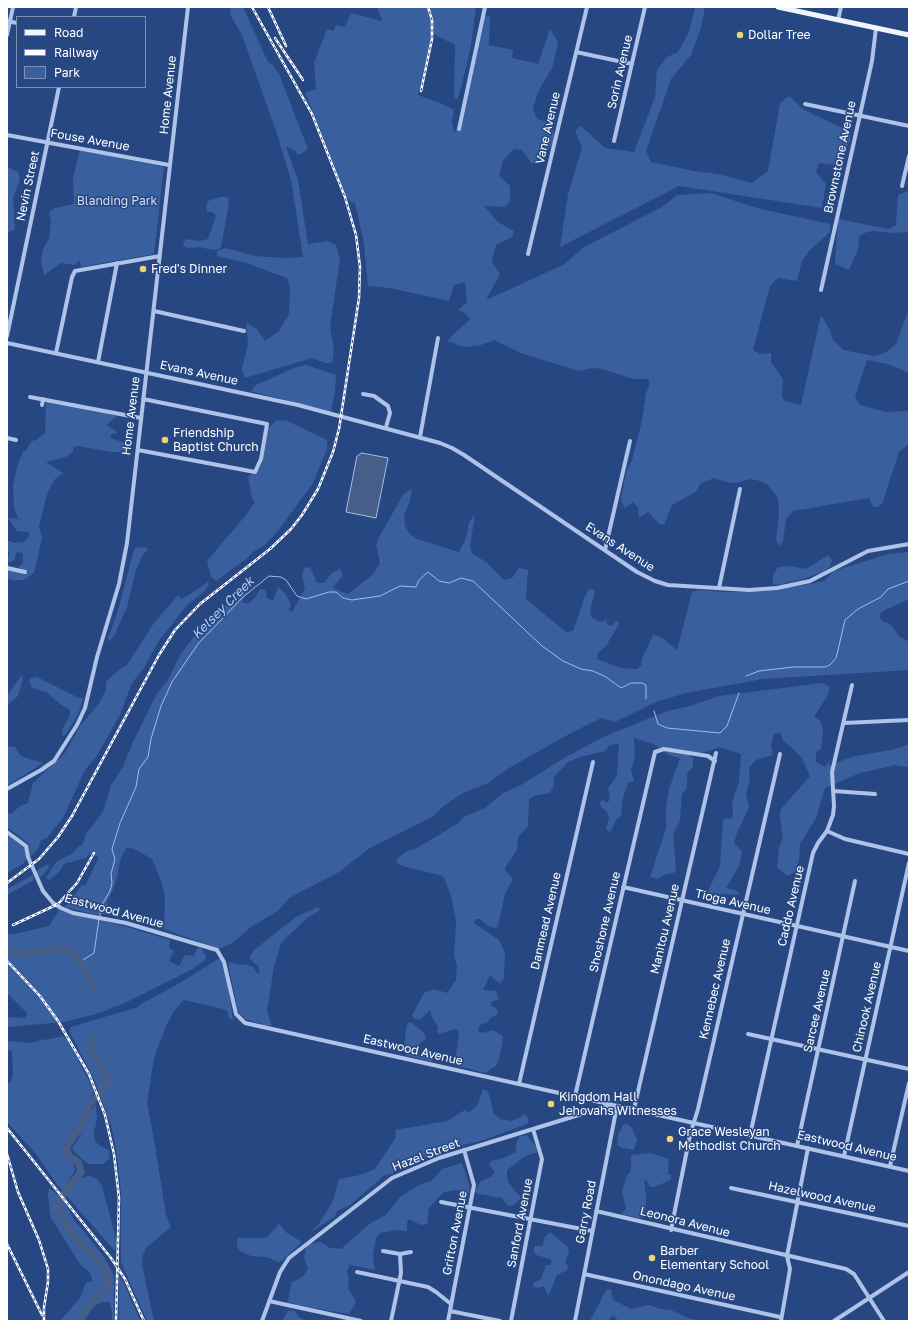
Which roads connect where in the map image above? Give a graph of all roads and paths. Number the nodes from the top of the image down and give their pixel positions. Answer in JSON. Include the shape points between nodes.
{"nodes":[{"id":1,"x":13,"y":7,"type":"edge"},
{"id":2,"x":188,"y":7,"type":"edge"},
{"id":3,"x":485,"y":7,"type":"edge"},
{"id":4,"x":587,"y":7,"type":"edge"},
{"id":5,"x":646,"y":7,"type":"edge"},
{"id":6,"x":778,"y":7,"type":"edge"},
{"id":7,"x":841,"y":7,"type":"edge"},
{"id":8,"x":838,"y":20,"type":"junction"},
{"id":9,"x":8,"y":22,"type":"edge"},
{"id":10,"x":876,"y":28,"type":"junction"},
{"id":11,"x":7,"y":35,"type":"edge"},
{"id":12,"x":909,"y":35,"type":"edge"},
{"id":13,"x":576,"y":52,"type":"junction"},
{"id":14,"x":632,"y":64,"type":"junction"},
{"id":15,"x":59,"y":88,"type":"edge"},
{"id":16,"x":805,"y":104,"type":"dead end"},
{"id":17,"x":859,"y":114,"type":"junction"},
{"id":18,"x":909,"y":126,"type":"edge"},
{"id":19,"x":458,"y":129,"type":"dead end"},
{"id":20,"x":7,"y":135,"type":"edge"},
{"id":21,"x":614,"y":141,"type":"dead end"},
{"id":22,"x":48,"y":142,"type":"junction"},
{"id":23,"x":909,"y":156,"type":"edge"},
{"id":24,"x":169,"y":165,"type":"junction"},
{"id":25,"x":902,"y":186,"type":"dead end"},
{"id":26,"x":528,"y":254,"type":"dead end"},
{"id":27,"x":160,"y":256,"type":"junction"},
{"id":28,"x":117,"y":263,"type":"junction"},
{"id":29,"x":821,"y":290,"type":"dead end"},
{"id":30,"x":154,"y":311,"type":"junction"},
{"id":31,"x":244,"y":331,"type":"dead end"},
{"id":32,"x":7,"y":336,"type":"edge"},
{"id":33,"x":438,"y":338,"type":"dead end"},
{"id":34,"x":7,"y":343,"type":"edge"},
{"id":35,"x":56,"y":353,"type":"junction"},
{"id":36,"x":98,"y":362,"type":"junction"},
{"id":37,"x":147,"y":372,"type":"junction"},
{"id":38,"x":363,"y":394,"type":"dead end"},
{"id":39,"x":30,"y":396,"type":"dead end"},
{"id":40,"x":43,"y":399,"type":"junction"},
{"id":41,"x":143,"y":399,"type":"junction"},
{"id":42,"x":42,"y":405,"type":"dead end"},
{"id":43,"x":141,"y":418,"type":"junction"},
{"id":44,"x":386,"y":427,"type":"junction"},
{"id":45,"x":420,"y":437,"type":"junction"},
{"id":46,"x":7,"y":438,"type":"edge"},
{"id":47,"x":16,"y":440,"type":"dead end"},
{"id":48,"x":630,"y":441,"type":"dead end"},
{"id":49,"x":138,"y":450,"type":"junction"},
{"id":50,"x":740,"y":489,"type":"dead end"},
{"id":51,"x":909,"y":544,"type":"edge"},
{"id":52,"x":605,"y":550,"type":"junction"},
{"id":53,"x":7,"y":568,"type":"edge"},
{"id":54,"x":24,"y":572,"type":"dead end"},
{"id":55,"x":719,"y":588,"type":"junction"},
{"id":56,"x":852,"y":685,"type":"dead end"},
{"id":57,"x":909,"y":720,"type":"edge"},
{"id":58,"x":844,"y":722,"type":"junction"},
{"id":59,"x":716,"y":753,"type":"dead end"},
{"id":60,"x":780,"y":754,"type":"dead end"},
{"id":61,"x":715,"y":761,"type":"junction"},
{"id":62,"x":593,"y":762,"type":"dead end"},
{"id":63,"x":7,"y":789,"type":"edge"},
{"id":64,"x":833,"y":791,"type":"junction"},
{"id":65,"x":875,"y":794,"type":"dead end"},
{"id":66,"x":827,"y":831,"type":"junction"},
{"id":67,"x":7,"y":832,"type":"edge"},
{"id":68,"x":909,"y":854,"type":"edge"},
{"id":69,"x":909,"y":863,"type":"edge"},
{"id":70,"x":855,"y":881,"type":"dead end"},
{"id":71,"x":624,"y":887,"type":"junction"},
{"id":72,"x":682,"y":900,"type":"junction"},
{"id":73,"x":743,"y":914,"type":"junction"},
{"id":74,"x":796,"y":926,"type":"junction"},
{"id":75,"x":843,"y":937,"type":"junction"},
{"id":76,"x":890,"y":947,"type":"junction"},
{"id":77,"x":909,"y":951,"type":"edge"},
{"id":78,"x":748,"y":1034,"type":"dead end"},
{"id":79,"x":772,"y":1039,"type":"junction"},
{"id":80,"x":818,"y":1050,"type":"junction"},
{"id":81,"x":865,"y":1060,"type":"junction"},
{"id":82,"x":909,"y":1069,"type":"edge"},
{"id":83,"x":909,"y":1083,"type":"edge"},
{"id":84,"x":519,"y":1084,"type":"junction"},
{"id":85,"x":575,"y":1096,"type":"junction"},
{"id":86,"x":611,"y":1105,"type":"junction"},
{"id":87,"x":616,"y":1106,"type":"junction"},
{"id":88,"x":634,"y":1109,"type":"junction"},
{"id":89,"x":694,"y":1123,"type":"junction"},
{"id":90,"x":533,"y":1129,"type":"junction"},
{"id":91,"x":750,"y":1135,"type":"junction"},
{"id":92,"x":797,"y":1146,"type":"junction"},
{"id":93,"x":808,"y":1148,"type":"junction"},
{"id":94,"x":464,"y":1150,"type":"junction"},
{"id":95,"x":844,"y":1156,"type":"junction"},
{"id":96,"x":890,"y":1166,"type":"junction"},
{"id":97,"x":909,"y":1171,"type":"edge"},
{"id":98,"x":730,"y":1188,"type":"dead end"},
{"id":99,"x":441,"y":1202,"type":"dead end"},
{"id":100,"x":797,"y":1203,"type":"junction"},
{"id":101,"x":470,"y":1207,"type":"junction"},
{"id":102,"x":596,"y":1211,"type":"junction"},
{"id":103,"x":531,"y":1220,"type":"junction"},
{"id":104,"x":909,"y":1225,"type":"edge"},
{"id":105,"x":671,"y":1230,"type":"junction"},
{"id":106,"x":592,"y":1231,"type":"junction"},
{"id":107,"x":383,"y":1251,"type":"dead end"},
{"id":108,"x":411,"y":1252,"type":"dead end"},
{"id":109,"x":400,"y":1254,"type":"junction"},
{"id":110,"x":787,"y":1256,"type":"junction"},
{"id":111,"x":357,"y":1272,"type":"dead end"},
{"id":112,"x":909,"y":1272,"type":"edge"},
{"id":113,"x":584,"y":1274,"type":"junction"},
{"id":114,"x":400,"y":1281,"type":"junction"},
{"id":115,"x":869,"y":1298,"type":"junction"},
{"id":116,"x":269,"y":1300,"type":"junction"},
{"id":117,"x":450,"y":1304,"type":"junction"},
{"id":118,"x":450,"y":1311,"type":"junction"},
{"id":119,"x":780,"y":1319,"type":"edge"},
{"id":120,"x":262,"y":1321,"type":"edge"},
{"id":121,"x":361,"y":1321,"type":"edge"},
{"id":122,"x":391,"y":1321,"type":"edge"},
{"id":123,"x":448,"y":1321,"type":"edge"},
{"id":124,"x":500,"y":1321,"type":"edge"},
{"id":125,"x":511,"y":1321,"type":"edge"},
{"id":126,"x":574,"y":1321,"type":"edge"},
{"id":127,"x":834,"y":1321,"type":"edge"},
{"id":128,"x":884,"y":1321,"type":"edge"}],
"edges":[{"from":1,"to":9,"type":"street"},
{"from":2,"to":24,"type":"street","name":"Home Avenue"},
{"from":3,"to":19,"type":"street"},
{"from":4,"to":13,"type":"street","name":"Vane Avenue"},
{"from":5,"to":14,"type":"street","name":"Sorin Avenue"},
{"from":6,"to":8,"type":"main road"},
{"from":7,"to":8,"type":"street"},
{"from":8,"to":10,"type":"main road"},
{"from":9,"to":11,"type":"street"},
{"from":10,"to":12,"type":"main road"},
{"from":10,"to":17,"type":"street","name":"Brownstone Avenue","via":[[872,61]]},
{"from":13,"to":14,"type":"street"},
{"from":13,"to":26,"type":"street","name":"Vane Avenue"},
{"from":14,"to":21,"type":"street","name":"Sorin Avenue"},
{"from":15,"to":22,"type":"street","name":"Nevin Street"},
{"from":16,"to":17,"type":"street"},
{"from":17,"to":18,"type":"street"},
{"from":17,"to":29,"type":"street","name":"Brownstone Avenue"},
{"from":20,"to":22,"type":"street","name":"Fouse Avenue"},
{"from":22,"to":24,"type":"street","name":"Fouse Avenue"},
{"from":22,"to":32,"type":"street","name":"Nevin Street"},
{"from":23,"to":25,"type":"street"},
{"from":24,"to":27,"type":"street","name":"Home Avenue"},
{"from":27,"to":28,"type":"street"},
{"from":27,"to":30,"type":"street","name":"Home Avenue"},
{"from":28,"to":35,"type":"street","via":[[79,270],[73,274]]},
{"from":28,"to":36,"type":"street"},
{"from":30,"to":31,"type":"street"},
{"from":30,"to":37,"type":"street","name":"Home Avenue"},
{"from":33,"to":45,"type":"street"},
{"from":34,"to":35,"type":"street","name":"Evans Avenue"},
{"from":35,"to":36,"type":"street","name":"Evans Avenue"},
{"from":36,"to":37,"type":"street","name":"Evans Avenue"},
{"from":37,"to":41,"type":"street","name":"Home Avenue"},
{"from":37,"to":44,"type":"street","name":"Evans Avenue"},
{"from":38,"to":44,"type":"street","via":[[374,396],[388,406],[390,412]]},
{"from":39,"to":40,"type":"street"},
{"from":40,"to":42,"type":"street"},
{"from":40,"to":43,"type":"street"},
{"from":41,"to":43,"type":"street","name":"Home Avenue"},
{"from":41,"to":49,"type":"street","via":[[267,424],[261,459],[255,472]]},
{"from":43,"to":49,"type":"street","name":"Home Avenue"},
{"from":44,"to":45,"type":"street","name":"Evans Avenue"},
{"from":45,"to":52,"type":"street","name":"Evans Avenue","via":[[452,448]]},
{"from":46,"to":47,"type":"street"},
{"from":48,"to":52,"type":"street"},
{"from":49,"to":63,"type":"street","name":"Home Avenue","via":[[126,548],[83,714],[54,761]]},
{"from":50,"to":55,"type":"street"},
{"from":51,"to":55,"type":"street","name":"Evans Avenue","via":[[861,554],[803,583],[757,590]]},
{"from":52,"to":55,"type":"street","name":"Evans Avenue","via":[[643,575],[663,584]]},
{"from":53,"to":54,"type":"street"},
{"from":56,"to":58,"type":"street","name":"Caddo Avenue"},
{"from":57,"to":58,"type":"street"},
{"from":58,"to":64,"type":"street","name":"Caddo Avenue","via":[[832,772]]},
{"from":59,"to":61,"type":"street","name":"Manitou Avenue"},
{"from":60,"to":73,"type":"street","name":"Kennebec Avenue"},
{"from":61,"to":71,"type":"street","name":"Shoshone Avenue","via":[[708,756],[664,749],[655,752]]},
{"from":61,"to":72,"type":"street","name":"Manitou Avenue"},
{"from":62,"to":84,"type":"street","name":"Danmead Avenue"},
{"from":64,"to":65,"type":"street"},
{"from":64,"to":66,"type":"street","name":"Caddo Avenue","via":[[834,806]]},
{"from":66,"to":68,"type":"street","via":[[845,839]]},
{"from":66,"to":74,"type":"street","name":"Caddo Avenue","via":[[813,853]]},
{"from":67,"to":84,"type":"street","name":"Eastwood Avenue","via":[[26,846],[34,873],[43,891],[53,903],[67,911],[126,923],[217,950],[224,962],[236,1014],[245,1023]]},
{"from":69,"to":76,"type":"street","name":"Chinook Avenue"},
{"from":70,"to":75,"type":"street","name":"Sarcee Avenue"},
{"from":71,"to":72,"type":"street","name":"Tioga Avenue"},
{"from":71,"to":85,"type":"street","name":"Shoshone Avenue"},
{"from":72,"to":73,"type":"street","name":"Tioga Avenue"},
{"from":72,"to":88,"type":"street","name":"Manitou Avenue"},
{"from":73,"to":74,"type":"street","name":"Tioga Avenue"},
{"from":73,"to":89,"type":"street","name":"Kennebec Avenue"},
{"from":74,"to":75,"type":"street","name":"Tioga Avenue"},
{"from":74,"to":79,"type":"street","name":"Caddo Avenue"},
{"from":75,"to":76,"type":"street","name":"Tioga Avenue"},
{"from":75,"to":80,"type":"street","name":"Sarcee Avenue"},
{"from":76,"to":77,"type":"street","name":"Tioga Avenue"},
{"from":76,"to":81,"type":"street","name":"Chinook Avenue"},
{"from":78,"to":79,"type":"street"},
{"from":79,"to":80,"type":"street"},
{"from":79,"to":91,"type":"street","name":"Caddo Avenue"},
{"from":80,"to":81,"type":"street"},
{"from":80,"to":92,"type":"street","name":"Sarcee Avenue"},
{"from":81,"to":82,"type":"street"},
{"from":81,"to":95,"type":"street","name":"Chinook Avenue"},
{"from":83,"to":96,"type":"street"},
{"from":84,"to":85,"type":"street","name":"Eastwood Avenue"},
{"from":85,"to":86,"type":"street","name":"Eastwood Avenue"},
{"from":86,"to":87,"type":"street","name":"Eastwood Avenue"},
{"from":86,"to":90,"type":"street","name":"Hazel Street"},
{"from":87,"to":88,"type":"street","name":"Eastwood Avenue"},
{"from":87,"to":102,"type":"street","name":"Garry Road"},
{"from":88,"to":89,"type":"street","name":"Eastwood Avenue"},
{"from":89,"to":91,"type":"street","name":"Eastwood Avenue"},
{"from":89,"to":105,"type":"street","name":"Kennebec Avenue"},
{"from":90,"to":94,"type":"street","name":"Hazel Street"},
{"from":90,"to":103,"type":"street","name":"Sanford Avenue","via":[[542,1159]]},
{"from":91,"to":92,"type":"street","name":"Eastwood Avenue"},
{"from":92,"to":93,"type":"street","name":"Eastwood Avenue"},
{"from":93,"to":95,"type":"street","name":"Eastwood Avenue"},
{"from":93,"to":100,"type":"street"},
{"from":94,"to":101,"type":"street","name":"Grifton Avenue","via":[[474,1185]]},
{"from":94,"to":116,"type":"street","name":"Hazel Street","via":[[412,1168],[379,1187],[289,1258],[282,1268]]},
{"from":95,"to":96,"type":"street","name":"Eastwood Avenue"},
{"from":96,"to":97,"type":"street","name":"Eastwood Avenue"},
{"from":98,"to":100,"type":"street","name":"Hazelwood Avenue"},
{"from":99,"to":101,"type":"street"},
{"from":100,"to":104,"type":"street","name":"Hazelwood Avenue"},
{"from":100,"to":110,"type":"street"},
{"from":101,"to":103,"type":"street"},
{"from":101,"to":117,"type":"street","name":"Grifton Avenue"},
{"from":102,"to":105,"type":"street","name":"Leonora Avenue"},
{"from":102,"to":106,"type":"street","name":"Garry Road"},
{"from":103,"to":106,"type":"street"},
{"from":103,"to":125,"type":"street","name":"Sanford Avenue"},
{"from":105,"to":110,"type":"street","name":"Leonora Avenue"},
{"from":106,"to":113,"type":"street","name":"Garry Road"},
{"from":107,"to":109,"type":"street"},
{"from":108,"to":109,"type":"street"},
{"from":109,"to":114,"type":"street"},
{"from":110,"to":115,"type":"street","name":"Leonora Avenue","via":[[849,1270]]},
{"from":110,"to":119,"type":"street","via":[[790,1269]]},
{"from":111,"to":114,"type":"street"},
{"from":112,"to":115,"type":"street"},
{"from":113,"to":119,"type":"street","name":"Onondago Avenue"},
{"from":113,"to":126,"type":"street","name":"Garry Road"},
{"from":114,"to":117,"type":"street","via":[[428,1287]]},
{"from":114,"to":122,"type":"street"},
{"from":115,"to":127,"type":"street"},
{"from":115,"to":128,"type":"street","name":"Leonora Avenue"},
{"from":116,"to":120,"type":"street","name":"Hazel Street"},
{"from":116,"to":121,"type":"street"},
{"from":117,"to":118,"type":"street","name":"Grifton Avenue"},
{"from":118,"to":123,"type":"street","name":"Grifton Avenue"},
{"from":118,"to":124,"type":"street"}]}
